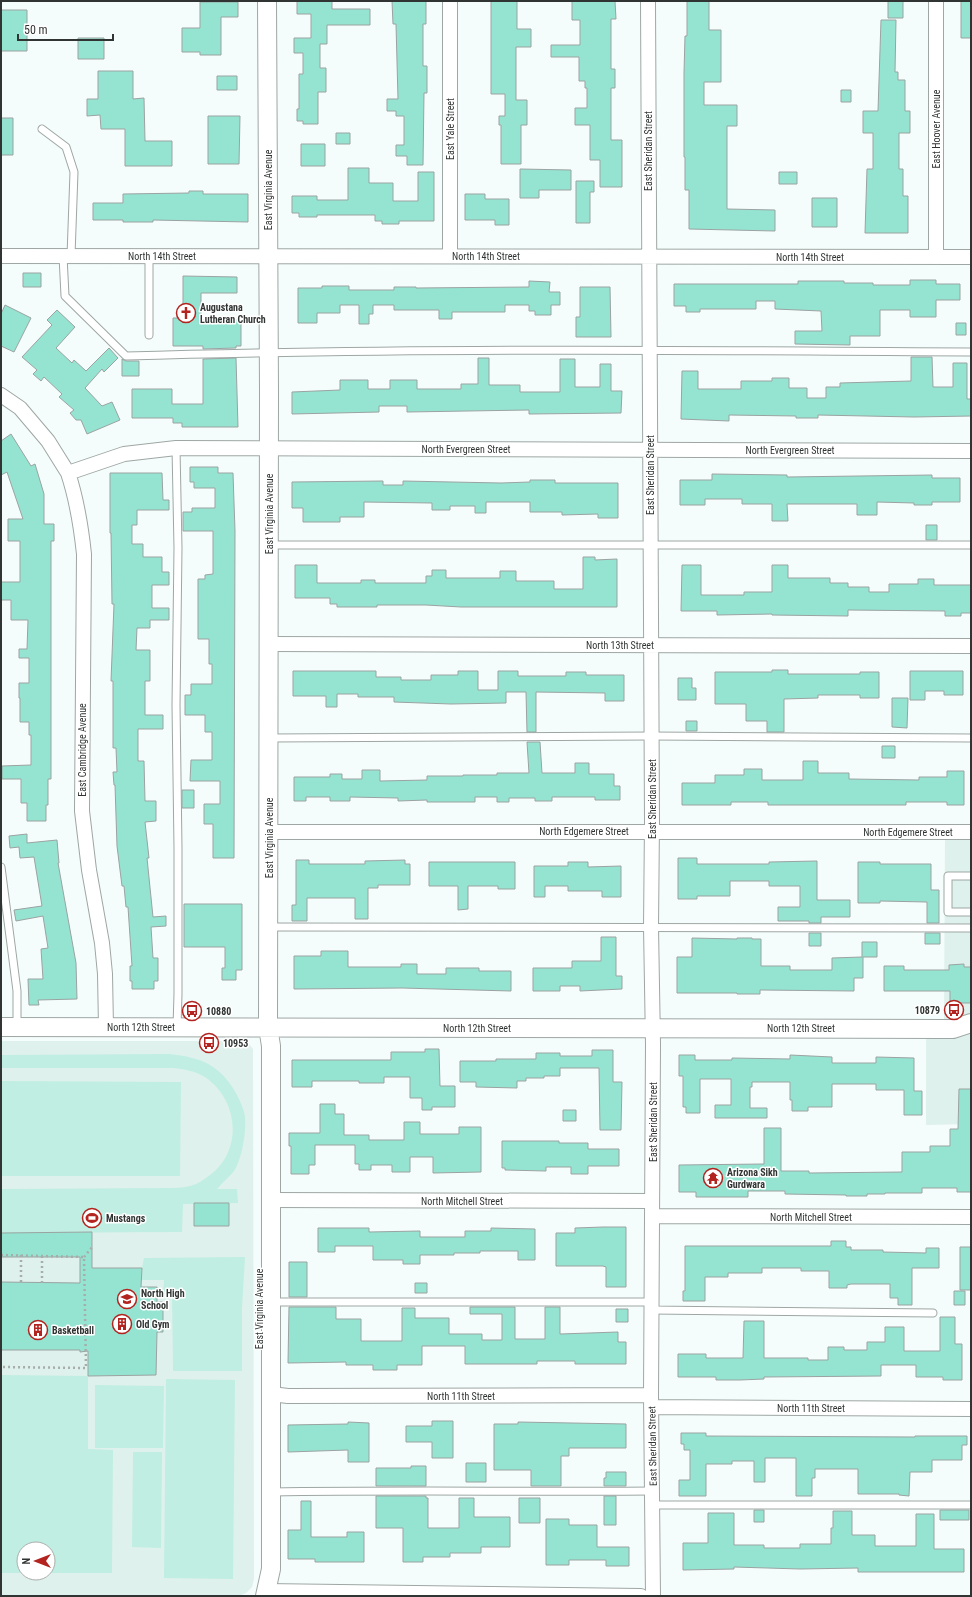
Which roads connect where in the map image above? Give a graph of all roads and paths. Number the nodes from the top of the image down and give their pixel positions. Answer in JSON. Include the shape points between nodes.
{"nodes":[{"id":1,"x":267,"y":1,"type":"edge"},
{"id":2,"x":450,"y":1,"type":"edge"},
{"id":3,"x":648,"y":1,"type":"edge"},
{"id":4,"x":936,"y":1,"type":"edge"},
{"id":5,"x":42,"y":129,"type":"dead end"},
{"id":6,"x":1,"y":256,"type":"edge"},
{"id":7,"x":67,"y":256,"type":"junction"},
{"id":8,"x":149,"y":256,"type":"junction"},
{"id":9,"x":268,"y":256,"type":"junction"},
{"id":10,"x":450,"y":256,"type":"junction"},
{"id":11,"x":648,"y":257,"type":"junction"},
{"id":12,"x":936,"y":257,"type":"junction"},
{"id":13,"x":971,"y":257,"type":"edge"},
{"id":14,"x":149,"y":335,"type":"dead end"},
{"id":15,"x":649,"y":350,"type":"junction"},
{"id":16,"x":971,"y":352,"type":"edge"},
{"id":17,"x":269,"y":353,"type":"junction"},
{"id":18,"x":1,"y":395,"type":"edge"},
{"id":19,"x":176,"y":448,"type":"junction"},
{"id":20,"x":269,"y":449,"type":"junction"},
{"id":21,"x":651,"y":449,"type":"junction"},
{"id":22,"x":971,"y":451,"type":"edge"},
{"id":23,"x":68,"y":473,"type":"junction"},
{"id":24,"x":269,"y":545,"type":"junction"},
{"id":25,"x":971,"y":545,"type":"edge"},
{"id":26,"x":650,"y":546,"type":"junction"},
{"id":27,"x":269,"y":644,"type":"junction"},
{"id":28,"x":650,"y":646,"type":"junction"},
{"id":29,"x":971,"y":646,"type":"edge"},
{"id":30,"x":651,"y":736,"type":"junction"},
{"id":31,"x":269,"y":738,"type":"junction"},
{"id":32,"x":971,"y":738,"type":"edge"},
{"id":33,"x":652,"y":831,"type":"junction"},
{"id":34,"x":268,"y":832,"type":"junction"},
{"id":35,"x":971,"y":832,"type":"edge"},
{"id":36,"x":1,"y":867,"type":"edge"},
{"id":37,"x":971,"y":876,"type":"edge"},
{"id":38,"x":971,"y":912,"type":"edge"},
{"id":39,"x":268,"y":927,"type":"junction"},
{"id":40,"x":651,"y":927,"type":"junction"},
{"id":41,"x":971,"y":928,"type":"edge"},
{"id":42,"x":971,"y":1023,"type":"edge"},
{"id":43,"x":9,"y":1027,"type":"edge"},
{"id":44,"x":106,"y":1027,"type":"junction"},
{"id":45,"x":177,"y":1027,"type":"junction"},
{"id":46,"x":268,"y":1027,"type":"junction"},
{"id":47,"x":652,"y":1028,"type":"junction"},
{"id":48,"x":953,"y":1028,"type":"junction"},
{"id":49,"x":971,"y":1033,"type":"edge"},
{"id":50,"x":271,"y":1200,"type":"junction"},
{"id":51,"x":652,"y":1201,"type":"junction"},
{"id":52,"x":652,"y":1216,"type":"junction"},
{"id":53,"x":971,"y":1217,"type":"edge"},
{"id":54,"x":93,"y":1246,"type":"dead end"},
{"id":55,"x":1,"y":1255,"type":"edge"},
{"id":56,"x":21,"y":1256,"type":"junction"},
{"id":57,"x":42,"y":1256,"type":"junction"},
{"id":58,"x":84,"y":1257,"type":"junction"},
{"id":59,"x":21,"y":1282,"type":"dead end"},
{"id":60,"x":42,"y":1283,"type":"dead end"},
{"id":61,"x":271,"y":1302,"type":"junction"},
{"id":62,"x":651,"y":1306,"type":"junction"},
{"id":63,"x":933,"y":1313,"type":"dead end"},
{"id":64,"x":1,"y":1367,"type":"edge"},
{"id":65,"x":271,"y":1394,"type":"junction"},
{"id":66,"x":651,"y":1401,"type":"junction"},
{"id":67,"x":971,"y":1409,"type":"edge"},
{"id":68,"x":653,"y":1491,"type":"junction"},
{"id":69,"x":271,"y":1492,"type":"junction"},
{"id":70,"x":971,"y":1504,"type":"edge"},
{"id":71,"x":653,"y":1506,"type":"junction"},
{"id":72,"x":265,"y":1594,"type":"edge"},
{"id":73,"x":641,"y":1596,"type":"edge"},
{"id":74,"x":653,"y":1596,"type":"edge"}],
"edges":[{"from":1,"to":9,"type":"street","name":"East Virginia Avenue"},
{"from":2,"to":10,"type":"street","name":"East Yale Street"},
{"from":3,"to":11,"type":"street","name":"East Sheridan Street"},
{"from":4,"to":12,"type":"street","name":"East Hoover Avenue"},
{"from":5,"to":7,"type":"lane","via":[[66,147],[74,172]]},
{"from":6,"to":7,"type":"street","name":"North 14th Street"},
{"from":7,"to":8,"type":"street","name":"North 14th Street"},
{"from":7,"to":17,"type":"lane","via":[[65,296],[126,356]]},
{"from":8,"to":9,"type":"street","name":"North 14th Street"},
{"from":8,"to":14,"type":"lane"},
{"from":9,"to":10,"type":"street","name":"North 14th Street"},
{"from":9,"to":17,"type":"street","name":"East Virginia Avenue"},
{"from":10,"to":11,"type":"street","name":"North 14th Street"},
{"from":11,"to":12,"type":"street","name":"North 14th Street"},
{"from":11,"to":15,"type":"street","name":"East Sheridan Street"},
{"from":12,"to":13,"type":"street","name":"North 14th Street"},
{"from":15,"to":16,"type":"lane"},
{"from":15,"to":17,"type":"lane"},
{"from":15,"to":21,"type":"street","name":"East Sheridan Street"},
{"from":17,"to":20,"type":"street","name":"East Virginia Avenue"},
{"from":18,"to":23,"type":"street","via":[[20,408],[48,441]]},
{"from":19,"to":20,"type":"street","name":"North Evergreen Street"},
{"from":19,"to":23,"type":"street","name":"North Evergreen Street","via":[[124,454]]},
{"from":19,"to":45,"type":"lane"},
{"from":20,"to":21,"type":"street","name":"North Evergreen Street"},
{"from":20,"to":24,"type":"street","name":"East Virginia Avenue"},
{"from":21,"to":22,"type":"street","name":"North Evergreen Street"},
{"from":21,"to":26,"type":"street","name":"East Sheridan Street"},
{"from":23,"to":44,"type":"street","name":"East Cambridge Avenue","via":[[76,496],[84,554],[82,811],[105,974]]},
{"from":24,"to":26,"type":"lane"},
{"from":24,"to":27,"type":"street","name":"East Virginia Avenue"},
{"from":25,"to":26,"type":"lane"},
{"from":26,"to":28,"type":"street","name":"East Sheridan Street"},
{"from":27,"to":28,"type":"street","name":"North 13th Street"},
{"from":27,"to":31,"type":"street","name":"East Virginia Avenue"},
{"from":28,"to":29,"type":"street","name":"North 13th Street"},
{"from":28,"to":30,"type":"street","name":"East Sheridan Street"},
{"from":30,"to":31,"type":"lane"},
{"from":30,"to":32,"type":"lane"},
{"from":30,"to":33,"type":"street","name":"East Sheridan Street"},
{"from":31,"to":34,"type":"street","name":"East Virginia Avenue"},
{"from":33,"to":34,"type":"street","name":"North Edgemere Street"},
{"from":33,"to":35,"type":"street","name":"North Edgemere Street"},
{"from":33,"to":40,"type":"street","name":"East Sheridan Street"},
{"from":34,"to":39,"type":"street","name":"East Virginia Avenue"},
{"from":36,"to":43,"type":"lane","via":[[17,991]]},
{"from":37,"to":38,"type":"lane","via":[[948,876],[948,912]]},
{"from":39,"to":40,"type":"lane"},
{"from":39,"to":46,"type":"street","name":"East Virginia Avenue"},
{"from":40,"to":41,"type":"lane"},
{"from":40,"to":47,"type":"street","name":"East Sheridan Street"},
{"from":42,"to":48,"type":"street","name":"North 12th Street"},
{"from":43,"to":44,"type":"street","name":"North 12th Street"},
{"from":44,"to":45,"type":"street","name":"North 12th Street"},
{"from":45,"to":46,"type":"street","name":"North 12th Street"},
{"from":46,"to":47,"type":"street","name":"North 12th Street"},
{"from":46,"to":50,"type":"street","name":"East Virginia Avenue","via":[[271,1046]]},
{"from":46,"to":72,"type":"street","name":"East Virginia Avenue","via":[[259,1050],[259,1570]]},
{"from":47,"to":48,"type":"street","name":"North 12th Street"},
{"from":47,"to":51,"type":"street","name":"East Sheridan Street"},
{"from":48,"to":49,"type":"street","name":"North 12th Street"},
{"from":50,"to":51,"type":"street","name":"North Mitchell Street"},
{"from":50,"to":61,"type":"street","name":"East Virginia Avenue"},
{"from":51,"to":52,"type":"street","name":"East Sheridan Street"},
{"from":52,"to":53,"type":"street","name":"North Mitchell Street"},
{"from":52,"to":62,"type":"street","name":"East Sheridan Street"},
{"from":54,"to":58,"type":"path"},
{"from":55,"to":56,"type":"path"},
{"from":56,"to":57,"type":"path"},
{"from":56,"to":59,"type":"path"},
{"from":57,"to":58,"type":"path"},
{"from":57,"to":60,"type":"path"},
{"from":58,"to":64,"type":"path","via":[[86,1368]]},
{"from":61,"to":62,"type":"lane"},
{"from":61,"to":65,"type":"street","name":"East Virginia Avenue"},
{"from":62,"to":63,"type":"lane"},
{"from":62,"to":66,"type":"street","name":"East Sheridan Street"},
{"from":65,"to":66,"type":"street","name":"North 11th Street"},
{"from":65,"to":69,"type":"street","name":"East Virginia Avenue"},
{"from":66,"to":67,"type":"street","name":"North 11th Street"},
{"from":66,"to":68,"type":"street","name":"East Sheridan Street"},
{"from":68,"to":69,"type":"lane"},
{"from":68,"to":71,"type":"street","name":"East Sheridan Street"},
{"from":69,"to":72,"type":"street","name":"East Virginia Avenue","via":[[271,1570]]},
{"from":70,"to":71,"type":"lane"},
{"from":71,"to":74,"type":"street","name":"East Sheridan Street"},
{"from":72,"to":73,"type":"street"}]}
